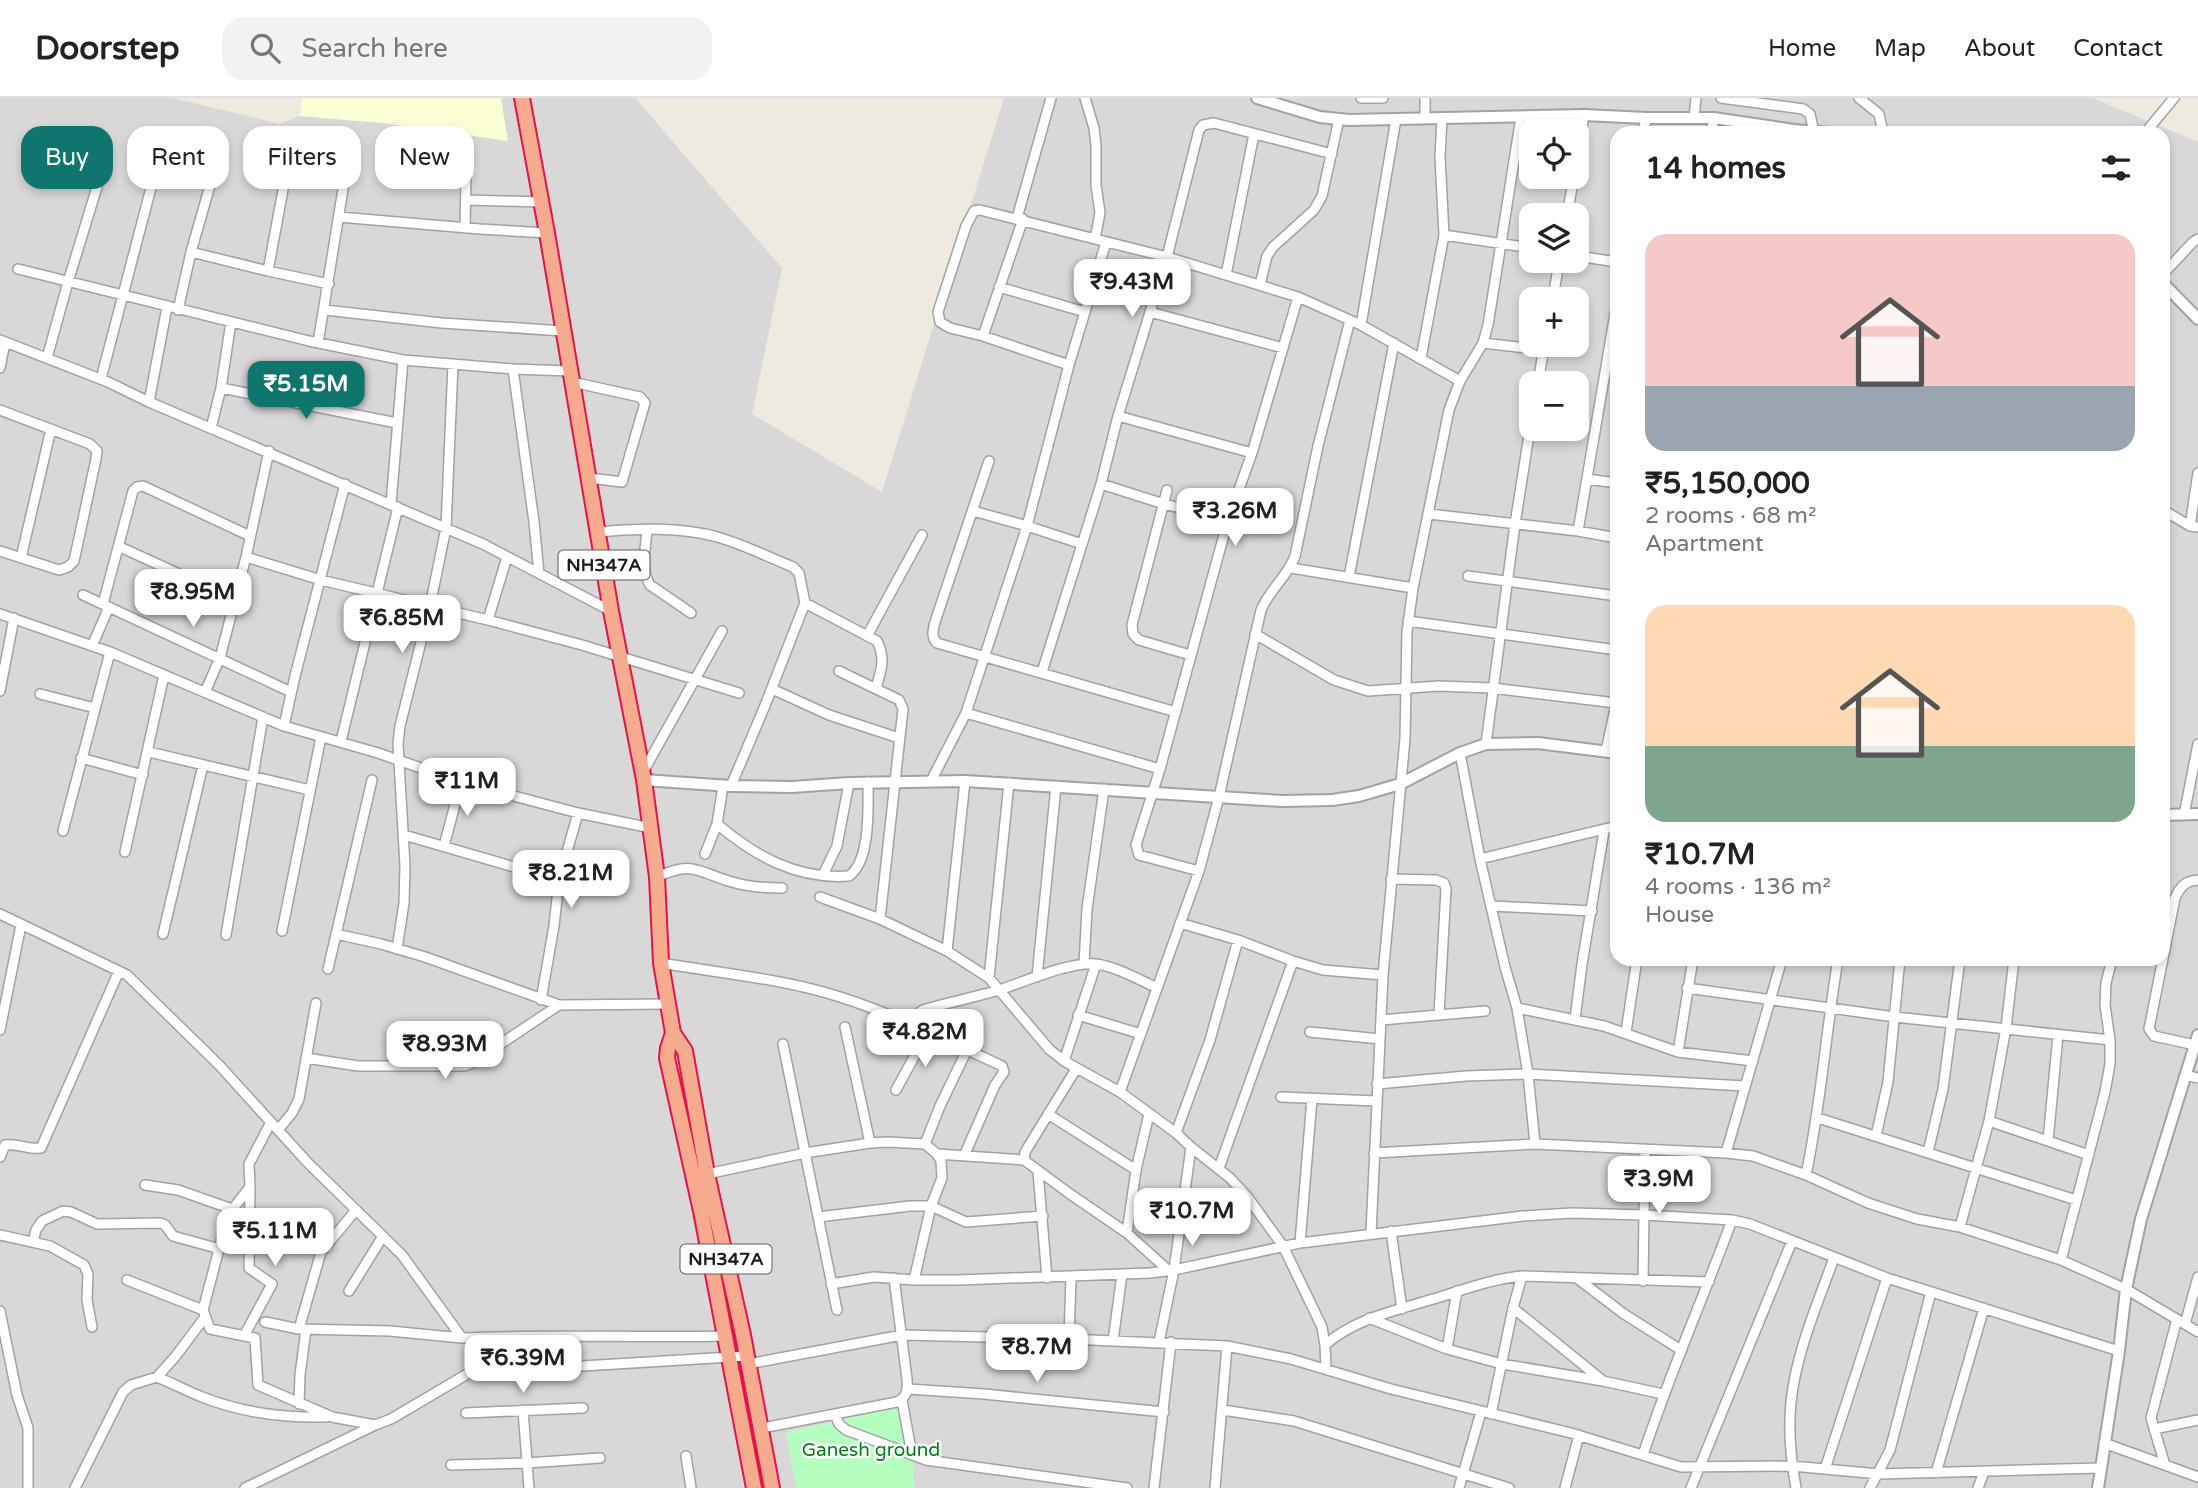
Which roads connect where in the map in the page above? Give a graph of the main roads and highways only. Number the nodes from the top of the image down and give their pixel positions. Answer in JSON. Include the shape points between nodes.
{"nodes":[{"id":1,"x":522,"y":98,"type":"edge"},
{"id":2,"x":673,"y":1033,"type":"junction"},
{"id":3,"x":754,"y":1488,"type":"edge"},
{"id":4,"x":772,"y":1488,"type":"edge"}],
"edges":[{"from":1,"to":2,"type":"highway","number":"NH347A","via":[[644,776]]},
{"from":2,"to":3,"type":"highway","number":"NH347A","via":[[667,1058],[702,1212]]},
{"from":2,"to":4,"type":"highway","number":"NH347A","via":[[685,1051]]}]}
